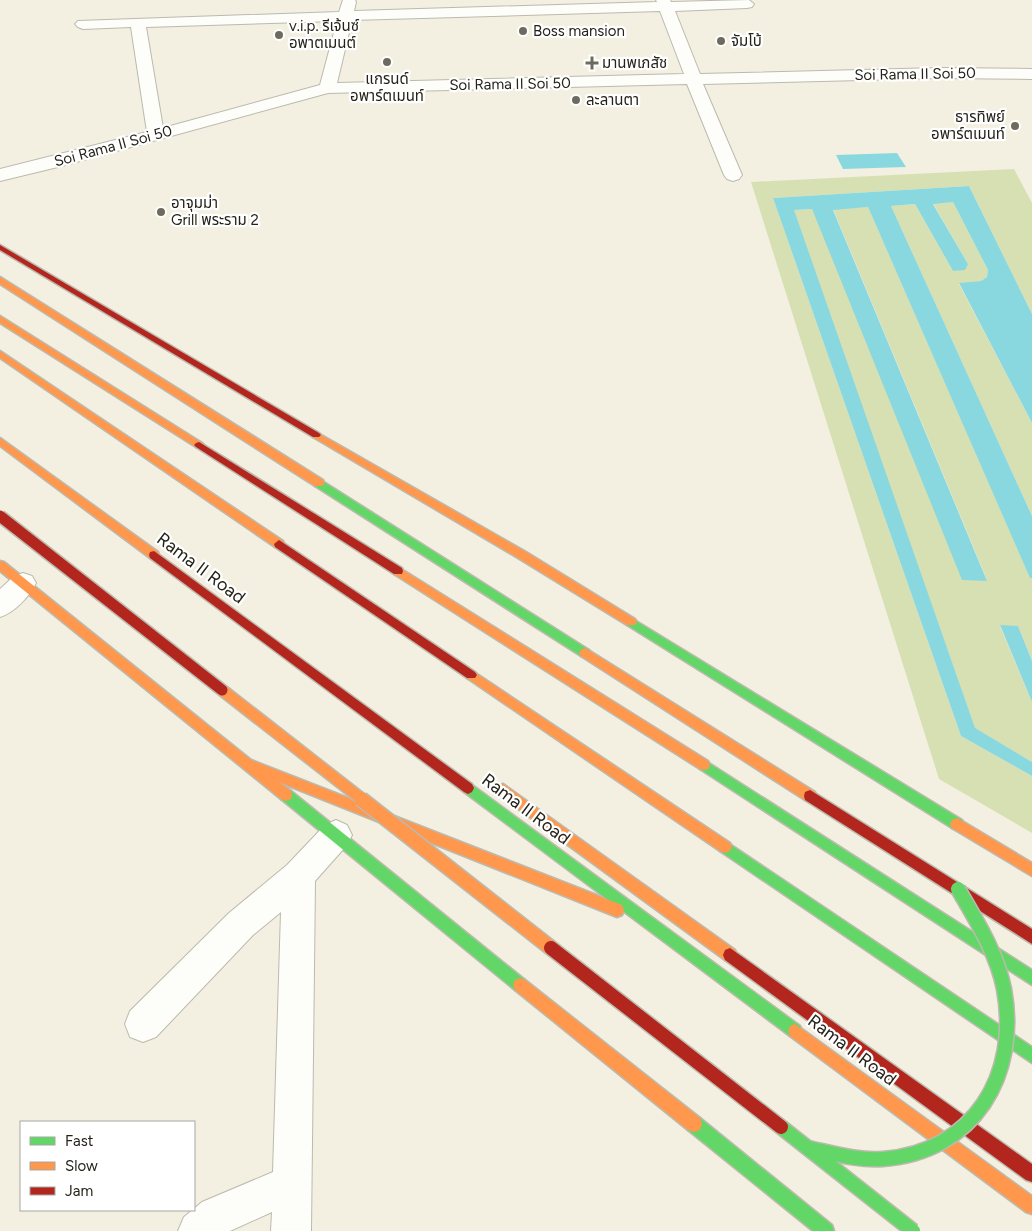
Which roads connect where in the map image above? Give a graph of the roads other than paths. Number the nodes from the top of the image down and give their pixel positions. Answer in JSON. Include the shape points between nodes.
{"nodes":[{"id":1,"x":349,"y":0,"type":"edge"},
{"id":2,"x":664,"y":4,"type":"edge"},
{"id":3,"x":747,"y":4,"type":"dead end"},
{"id":4,"x":502,"y":6,"type":"edge"},
{"id":5,"x":168,"y":7,"type":"dead end"},
{"id":6,"x":345,"y":17,"type":"junction"},
{"id":7,"x":138,"y":22,"type":"junction"},
{"id":8,"x":161,"y":22,"type":"junction"},
{"id":9,"x":83,"y":24,"type":"dead end"},
{"id":10,"x":1032,"y":74,"type":"edge"},
{"id":11,"x":693,"y":79,"type":"junction"},
{"id":12,"x":327,"y":88,"type":"junction"},
{"id":13,"x":156,"y":134,"type":"junction"},
{"id":14,"x":733,"y":174,"type":"dead end"},
{"id":15,"x":0,"y":175,"type":"edge"},
{"id":16,"x":0,"y":248,"type":"edge"},
{"id":17,"x":0,"y":280,"type":"edge"},
{"id":18,"x":0,"y":319,"type":"edge"},
{"id":19,"x":0,"y":354,"type":"edge"},
{"id":20,"x":0,"y":441,"type":"edge"},
{"id":21,"x":0,"y":516,"type":"edge"},
{"id":22,"x":0,"y":564,"type":"edge"},
{"id":23,"x":23,"y":583,"type":"junction"},
{"id":24,"x":0,"y":606,"type":"edge"},
{"id":25,"x":248,"y":764,"type":"junction"},
{"id":26,"x":492,"y":782,"type":"dead end"},
{"id":27,"x":336,"y":835,"type":"junction"},
{"id":28,"x":1032,"y":870,"type":"edge"},
{"id":29,"x":299,"y":876,"type":"junction"},
{"id":30,"x":958,"y":889,"type":"junction"},
{"id":31,"x":651,"y":923,"type":"junction"},
{"id":32,"x":1032,"y":936,"type":"edge"},
{"id":33,"x":1032,"y":978,"type":"edge"},
{"id":34,"x":143,"y":1024,"type":"dead end"},
{"id":35,"x":1032,"y":1056,"type":"edge"},
{"id":36,"x":806,"y":1148,"type":"junction"},
{"id":37,"x":1032,"y":1174,"type":"edge"},
{"id":38,"x":292,"y":1184,"type":"junction"},
{"id":39,"x":1032,"y":1206,"type":"edge"},
{"id":40,"x":198,"y":1231,"type":"edge"},
{"id":41,"x":291,"y":1231,"type":"edge"},
{"id":42,"x":826,"y":1231,"type":"edge"},
{"id":43,"x":912,"y":1231,"type":"edge"}],
"edges":[{"from":1,"to":6,"type":"street"},
{"from":2,"to":3,"type":"street"},
{"from":2,"to":4,"type":"street"},
{"from":2,"to":11,"type":"street"},
{"from":4,"to":6,"type":"street"},
{"from":5,"to":8,"type":"street"},
{"from":6,"to":8,"type":"street","via":[[261,13]]},
{"from":6,"to":12,"type":"street"},
{"from":7,"to":8,"type":"street"},
{"from":7,"to":9,"type":"street"},
{"from":7,"to":13,"type":"street"},
{"from":10,"to":11,"type":"street","name":"Soi Rama II Soi 50"},
{"from":11,"to":12,"type":"street","name":"Soi Rama II Soi 50"},
{"from":11,"to":14,"type":"street"},
{"from":12,"to":13,"type":"street","name":"Soi Rama II Soi 50"},
{"from":13,"to":15,"type":"street","name":"Soi Rama II Soi 50"},
{"from":16,"to":28,"type":"main road","via":[[522,555]]},
{"from":17,"to":30,"type":"main road"},
{"from":18,"to":33,"type":"main road","via":[[756,797]]},
{"from":19,"to":35,"type":"main road"},
{"from":20,"to":31,"type":"main road","name":"Rama II Road"},
{"from":21,"to":36,"type":"main road","bridge":true},
{"from":22,"to":23,"type":"main road"},
{"from":23,"to":24,"type":"street"},
{"from":23,"to":25,"type":"main road"},
{"from":25,"to":27,"type":"main road"},
{"from":25,"to":31,"type":"main road"},
{"from":26,"to":37,"type":"main road"},
{"from":27,"to":29,"type":"street"},
{"from":27,"to":42,"type":"main road"},
{"from":29,"to":34,"type":"street","via":[[241,924]]},
{"from":29,"to":38,"type":"street"},
{"from":30,"to":32,"type":"main road"},
{"from":30,"to":36,"type":"main road","bridge":true,"via":[[985,934],[1005,990],[1009,1044],[995,1089],[982,1111],[961,1132],[940,1145],[917,1153],[864,1159]]},
{"from":31,"to":39,"type":"main road","name":"Rama II Road"},
{"from":36,"to":43,"type":"main road","bridge":true},
{"from":38,"to":40,"type":"street","via":[[226,1210]]},
{"from":38,"to":41,"type":"street"}]}
